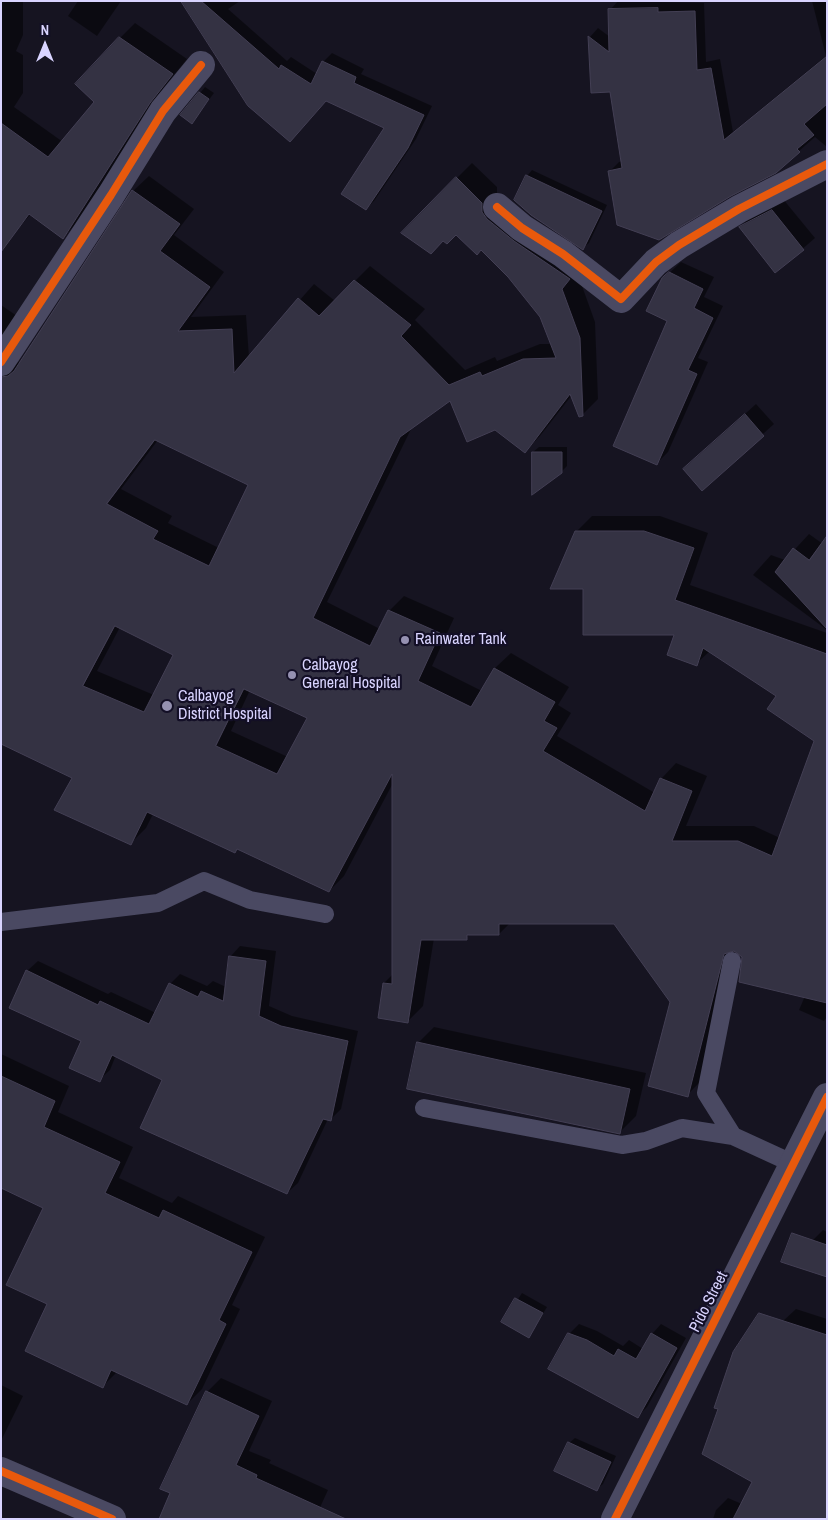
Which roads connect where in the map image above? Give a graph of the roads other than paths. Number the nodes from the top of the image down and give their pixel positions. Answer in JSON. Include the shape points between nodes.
{"nodes":[{"id":1,"x":201,"y":65,"type":"dead end"},
{"id":2,"x":827,"y":164,"type":"edge"},
{"id":3,"x":497,"y":207,"type":"dead end"},
{"id":4,"x":1,"y":362,"type":"edge"},
{"id":5,"x":325,"y":914,"type":"dead end"},
{"id":6,"x":1,"y":922,"type":"edge"},
{"id":7,"x":732,"y":961,"type":"dead end"},
{"id":8,"x":827,"y":1098,"type":"edge"},
{"id":9,"x":424,"y":1108,"type":"dead end"},
{"id":10,"x":733,"y":1136,"type":"junction"},
{"id":11,"x":794,"y":1164,"type":"junction"},
{"id":12,"x":1,"y":1471,"type":"edge"},
{"id":13,"x":112,"y":1519,"type":"edge"},
{"id":14,"x":615,"y":1519,"type":"edge"}],
"edges":[{"from":1,"to":4,"type":"street","via":[[163,111],[106,204]]},
{"from":2,"to":3,"type":"street","via":[[739,209],[679,245],[656,262],[621,299]]},
{"from":5,"to":6,"type":"lane","via":[[250,900],[204,881],[158,903]]},
{"from":7,"to":10,"type":"lane","via":[[706,1093]]},
{"from":8,"to":11,"type":"street","name":"Pido Street"},
{"from":9,"to":10,"type":"lane","via":[[622,1145],[646,1141],[682,1128]]},
{"from":10,"to":11,"type":"lane"},
{"from":11,"to":14,"type":"street","name":"Pido Street"},
{"from":12,"to":13,"type":"street"}]}
